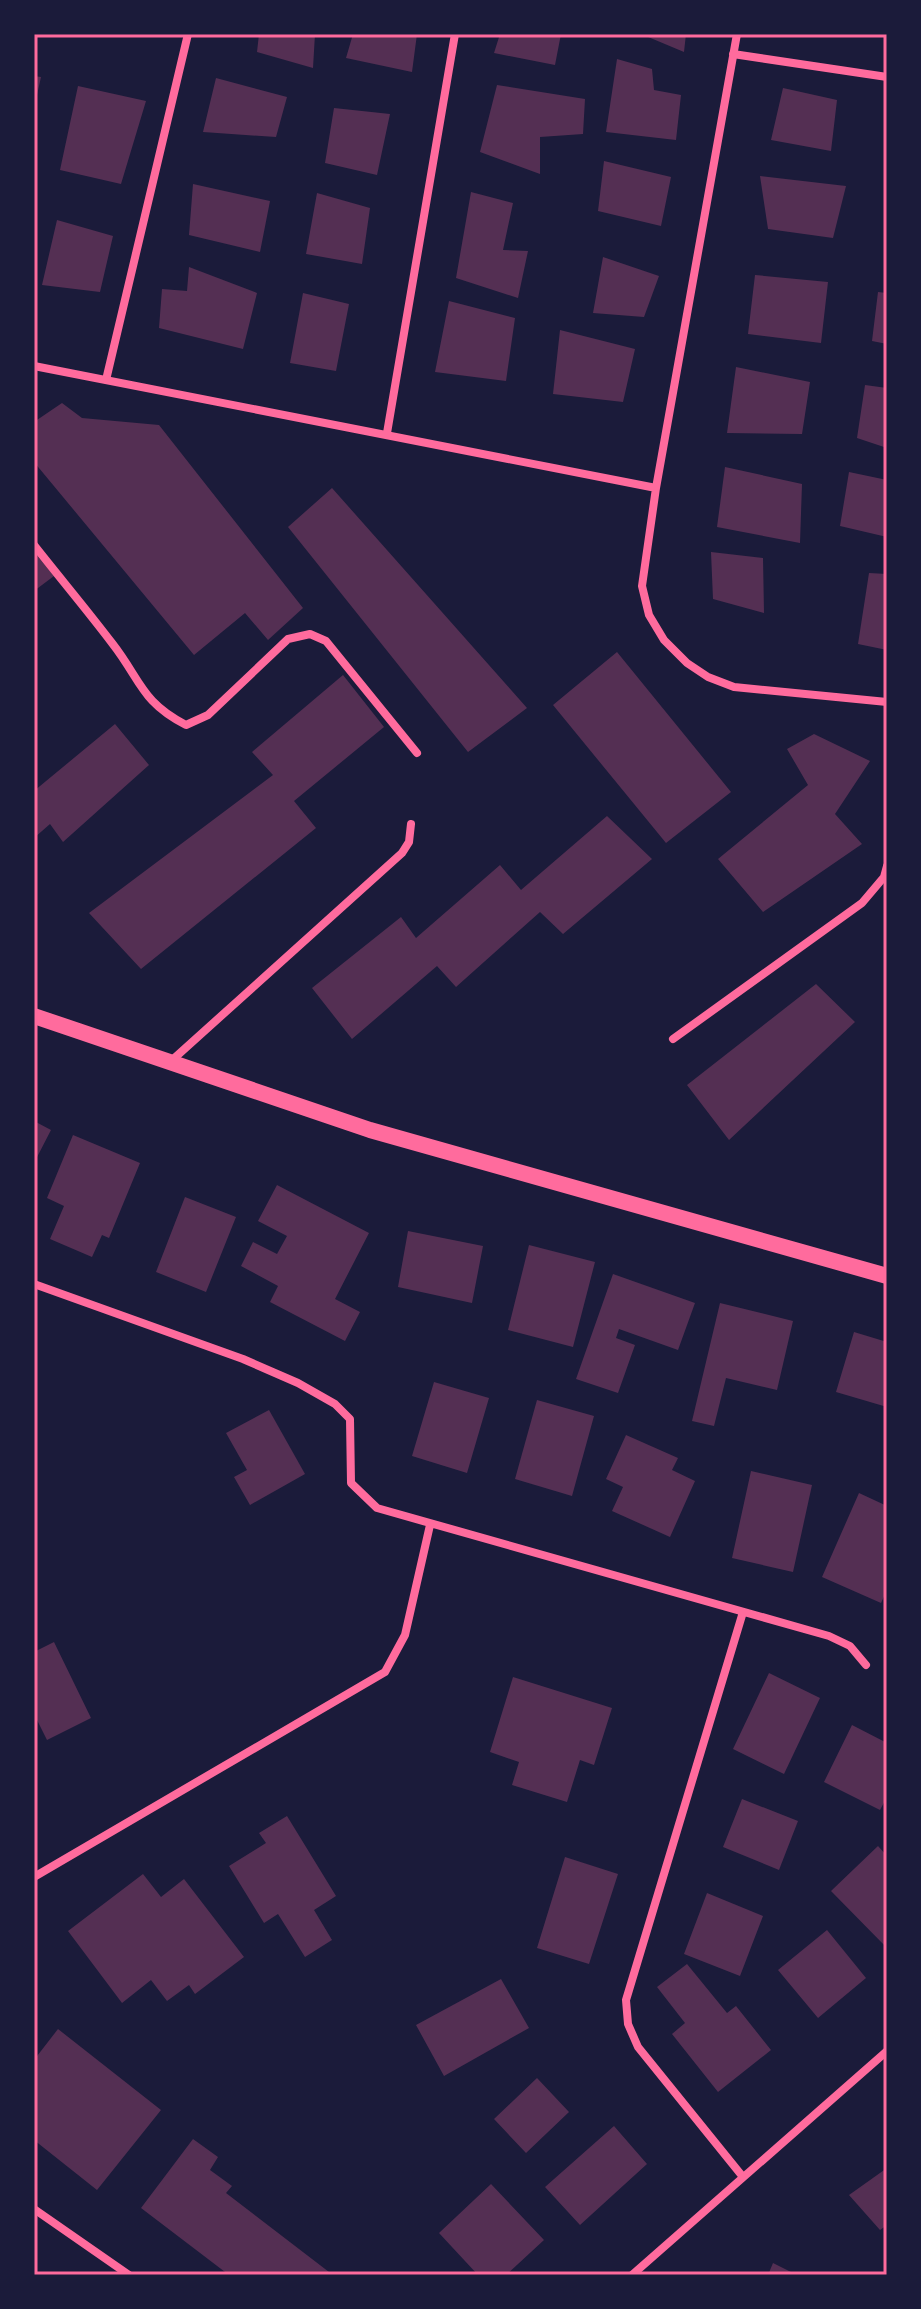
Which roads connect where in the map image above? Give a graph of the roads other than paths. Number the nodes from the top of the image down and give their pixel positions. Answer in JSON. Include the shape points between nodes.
{"nodes":[{"id":1,"x":188,"y":34,"type":"edge"},
{"id":2,"x":455,"y":34,"type":"edge"},
{"id":3,"x":737,"y":34,"type":"edge"},
{"id":4,"x":733,"y":54,"type":"junction"},
{"id":5,"x":887,"y":77,"type":"edge"},
{"id":6,"x":34,"y":366,"type":"edge"},
{"id":7,"x":106,"y":380,"type":"junction"},
{"id":8,"x":387,"y":433,"type":"junction"},
{"id":9,"x":656,"y":488,"type":"junction"},
{"id":10,"x":34,"y":545,"type":"edge"},
{"id":11,"x":887,"y":702,"type":"edge"},
{"id":12,"x":417,"y":753,"type":"dead end"},
{"id":13,"x":411,"y":824,"type":"dead end"},
{"id":14,"x":887,"y":866,"type":"edge"},
{"id":15,"x":34,"y":1016,"type":"edge"},
{"id":16,"x":673,"y":1039,"type":"dead end"},
{"id":17,"x":169,"y":1063,"type":"junction"},
{"id":18,"x":887,"y":1276,"type":"edge"},
{"id":19,"x":34,"y":1284,"type":"edge"},
{"id":20,"x":430,"y":1525,"type":"junction"},
{"id":21,"x":743,"y":1612,"type":"junction"},
{"id":22,"x":866,"y":1665,"type":"dead end"},
{"id":23,"x":34,"y":1877,"type":"edge"},
{"id":24,"x":887,"y":2051,"type":"edge"},
{"id":25,"x":743,"y":2177,"type":"junction"},
{"id":26,"x":34,"y":2209,"type":"edge"},
{"id":27,"x":129,"y":2275,"type":"edge"},
{"id":28,"x":632,"y":2275,"type":"edge"}],
"edges":[{"from":1,"to":7,"type":"street"},
{"from":2,"to":8,"type":"street"},
{"from":3,"to":4,"type":"street"},
{"from":4,"to":5,"type":"street"},
{"from":4,"to":9,"type":"street"},
{"from":6,"to":7,"type":"street"},
{"from":7,"to":8,"type":"street"},
{"from":8,"to":9,"type":"street"},
{"from":9,"to":11,"type":"street","via":[[642,586],[649,615],[687,663],[734,687]]},
{"from":10,"to":12,"type":"street","via":[[115,646],[148,699],[186,725],[208,715],[288,639],[310,634],[326,641]]},
{"from":13,"to":17,"type":"street","via":[[402,853]]},
{"from":14,"to":16,"type":"street","via":[[862,903]]},
{"from":15,"to":17,"type":"main road"},
{"from":17,"to":18,"type":"main road","via":[[370,1130]]},
{"from":19,"to":20,"type":"street","via":[[243,1359],[335,1404],[350,1419],[351,1483],[377,1508]]},
{"from":20,"to":21,"type":"street"},
{"from":20,"to":23,"type":"street","via":[[405,1635],[385,1672]]},
{"from":21,"to":22,"type":"street","via":[[829,1636],[850,1646]]},
{"from":21,"to":25,"type":"street","via":[[626,2000],[638,2047]]},
{"from":24,"to":25,"type":"street"},
{"from":25,"to":28,"type":"street"},
{"from":26,"to":27,"type":"street"}]}
